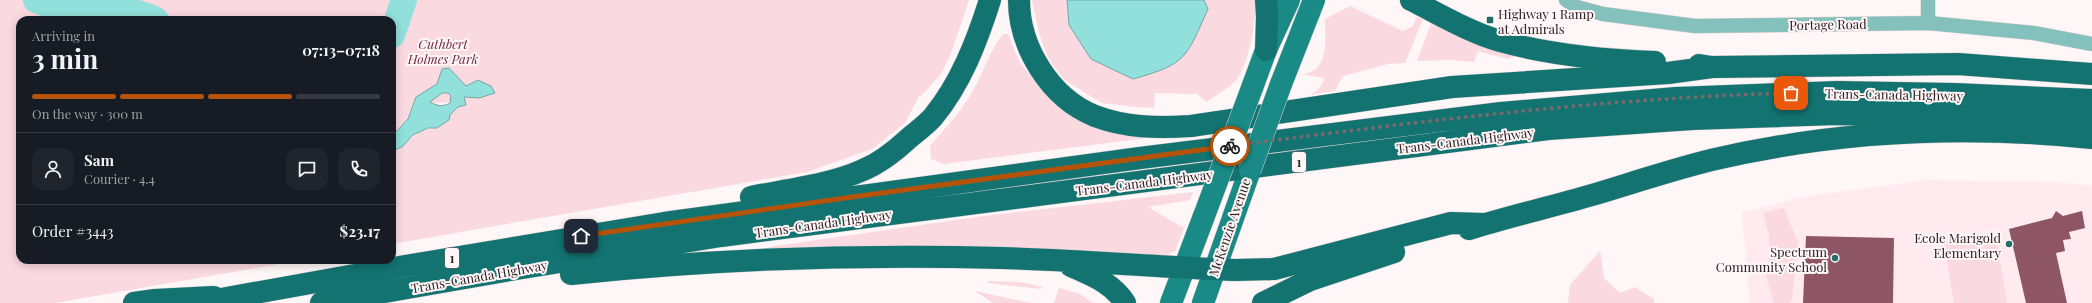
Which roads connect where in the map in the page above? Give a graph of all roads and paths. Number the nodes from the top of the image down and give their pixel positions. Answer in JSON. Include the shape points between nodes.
{"nodes":[{"id":1,"x":990,"y":0,"type":"edge"},
{"id":2,"x":1019,"y":0,"type":"edge"},
{"id":3,"x":1266,"y":0,"type":"edge"},
{"id":4,"x":1289,"y":0,"type":"edge"},
{"id":5,"x":1314,"y":0,"type":"edge"},
{"id":6,"x":1411,"y":0,"type":"edge"},
{"id":7,"x":1566,"y":0,"type":"edge"},
{"id":8,"x":1928,"y":0,"type":"edge"},
{"id":9,"x":1928,"y":23,"type":"junction"},
{"id":10,"x":2092,"y":44,"type":"edge"},
{"id":11,"x":1266,"y":50,"type":"junction"},
{"id":12,"x":1712,"y":67,"type":"junction"},
{"id":13,"x":2092,"y":74,"type":"edge"},
{"id":14,"x":2092,"y":100,"type":"edge"},
{"id":15,"x":2092,"y":122,"type":"edge"},
{"id":16,"x":2092,"y":138,"type":"edge"},
{"id":17,"x":664,"y":224,"type":"junction"},
{"id":18,"x":1482,"y":224,"type":"junction"},
{"id":19,"x":1060,"y":261,"type":"junction"},
{"id":20,"x":1184,"y":268,"type":"junction"},
{"id":21,"x":1215,"y":269,"type":"junction"},
{"id":22,"x":510,"y":270,"type":"junction"},
{"id":23,"x":241,"y":296,"type":"junction"},
{"id":24,"x":134,"y":303,"type":"edge"},
{"id":25,"x":199,"y":303,"type":"edge"},
{"id":26,"x":321,"y":303,"type":"edge"},
{"id":27,"x":1125,"y":303,"type":"edge"},
{"id":28,"x":1171,"y":303,"type":"edge"},
{"id":29,"x":1203,"y":303,"type":"edge"},
{"id":30,"x":1263,"y":303,"type":"edge"}],
"edges":[{"from":1,"to":17,"type":"highway","via":[[964,69],[933,118],[893,152],[863,170],[828,181],[724,202]]},
{"from":2,"to":12,"type":"highway","via":[[1021,27],[1027,46],[1038,66],[1064,96],[1094,115],[1152,128],[1191,126],[1452,87],[1668,73]]},
{"from":3,"to":11,"type":"highway"},
{"from":4,"to":11,"type":"main road","name":"McKenzie Avenue"},
{"from":5,"to":21,"type":"main road","name":"McKenzie Avenue","bridge":true},
{"from":6,"to":12,"type":"highway","via":[[1499,40],[1570,56],[1675,62]]},
{"from":7,"to":9,"type":"street","name":"Portage Road","via":[[1578,7],[1603,14],[1695,26]]},
{"from":8,"to":9,"type":"street"},
{"from":9,"to":10,"type":"street","name":"Portage Road","via":[[2034,33]]},
{"from":11,"to":20,"type":"main road","name":"McKenzie Avenue","bridge":true},
{"from":12,"to":13,"type":"highway","via":[[1958,64]]},
{"from":14,"to":17,"type":"highway","name":"Trans-Canada Highway","number":"1","via":[[1837,92],[1721,95],[1586,104],[1272,140]]},
{"from":15,"to":22,"type":"highway","name":"Trans-Canada Highway","number":"1","via":[[1966,115],[1836,114],[1684,119],[1548,130],[721,236]]},
{"from":16,"to":18,"type":"highway","via":[[1921,132],[1849,137],[1711,160]]},
{"from":17,"to":23,"type":"highway","name":"Trans-Canada Highway","number":"1","via":[[443,259]]},
{"from":18,"to":21,"type":"highway","via":[[1451,224],[1274,269]]},
{"from":18,"to":30,"type":"highway","via":[[1310,280]]},
{"from":19,"to":20,"type":"highway"},
{"from":19,"to":22,"type":"highway","via":[[878,256],[697,263],[551,276]]},
{"from":19,"to":27,"type":"highway","via":[[1095,276],[1110,286]]},
{"from":20,"to":21,"type":"highway"},
{"from":20,"to":28,"type":"main road","name":"McKenzie Avenue"},
{"from":21,"to":29,"type":"main road","name":"McKenzie Avenue"},
{"from":22,"to":26,"type":"highway","name":"Trans-Canada Highway","number":"1"},
{"from":23,"to":24,"type":"highway"},
{"from":23,"to":25,"type":"highway","name":"Trans-Canada Highway","number":"1"}]}
